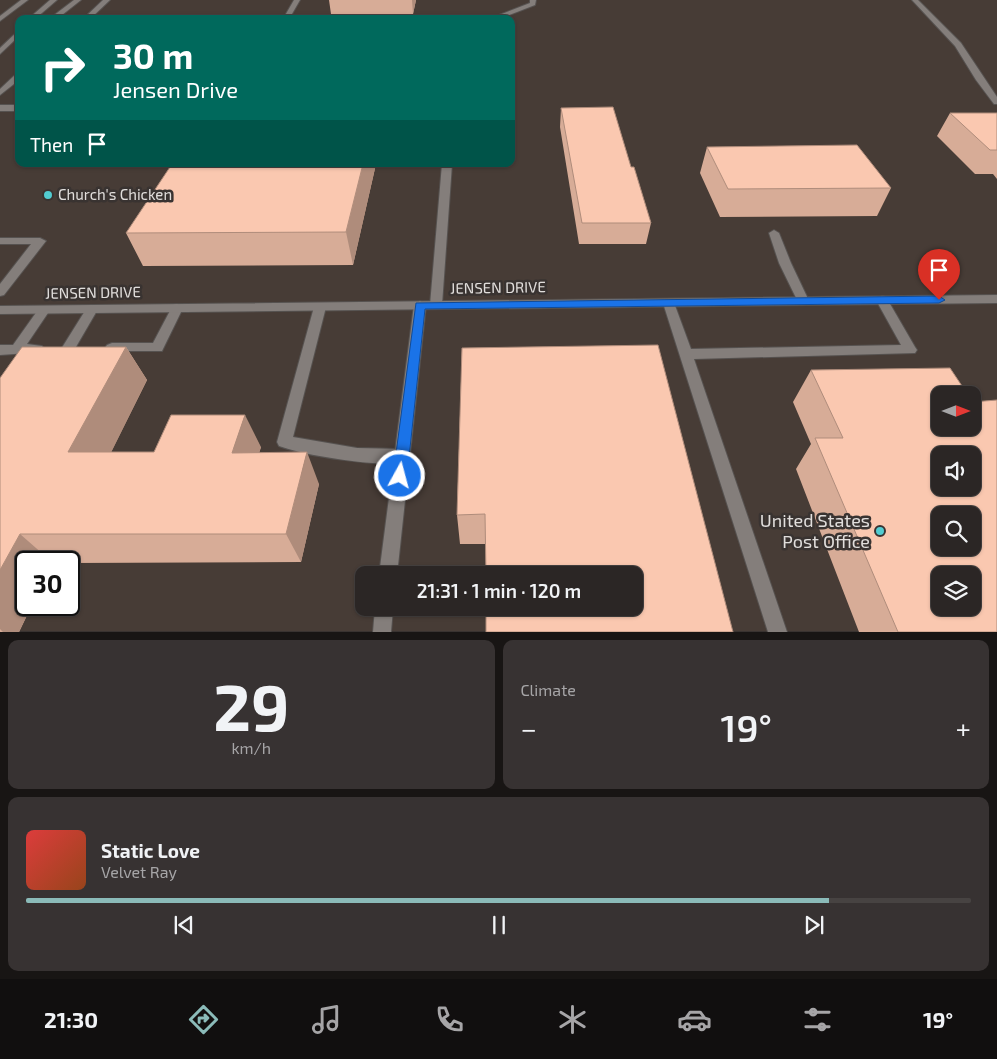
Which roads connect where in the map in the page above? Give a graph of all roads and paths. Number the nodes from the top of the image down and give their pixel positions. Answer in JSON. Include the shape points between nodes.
{"nodes":[{"id":1,"x":26,"y":0,"type":"edge"},
{"id":2,"x":54,"y":0,"type":"edge"},
{"id":3,"x":78,"y":0,"type":"edge"},
{"id":4,"x":107,"y":0,"type":"edge"},
{"id":5,"x":297,"y":0,"type":"edge"},
{"id":6,"x":533,"y":0,"type":"edge"},
{"id":7,"x":916,"y":0,"type":"edge"},
{"id":8,"x":36,"y":15,"type":"edge"},
{"id":9,"x":57,"y":15,"type":"edge"},
{"id":10,"x":90,"y":15,"type":"edge"},
{"id":11,"x":288,"y":15,"type":"edge"},
{"id":12,"x":503,"y":15,"type":"edge"},
{"id":13,"x":0,"y":20,"type":"edge"},
{"id":14,"x":15,"y":36,"type":"edge"},
{"id":15,"x":15,"y":44,"type":"edge"},
{"id":16,"x":0,"y":53,"type":"edge"},
{"id":17,"x":15,"y":80,"type":"edge"},
{"id":18,"x":0,"y":93,"type":"edge"},
{"id":19,"x":997,"y":102,"type":"edge"},
{"id":20,"x":0,"y":108,"type":"edge"},
{"id":21,"x":15,"y":108,"type":"edge"},
{"id":22,"x":447,"y":167,"type":"edge"},
{"id":23,"x":774,"y":233,"type":"dead end"},
{"id":24,"x":0,"y":242,"type":"edge"},
{"id":25,"x":0,"y":292,"type":"edge"},
{"id":26,"x":997,"y":299,"type":"edge"},
{"id":27,"x":882,"y":300,"type":"junction"},
{"id":28,"x":803,"y":301,"type":"junction"},
{"id":29,"x":669,"y":303,"type":"junction"},
{"id":30,"x":420,"y":305,"type":"junction"},
{"id":31,"x":436,"y":305,"type":"junction"},
{"id":32,"x":320,"y":307,"type":"junction"},
{"id":33,"x":177,"y":308,"type":"junction"},
{"id":34,"x":92,"y":309,"type":"junction"},
{"id":35,"x":0,"y":310,"type":"edge"},
{"id":36,"x":44,"y":310,"type":"junction"},
{"id":37,"x":68,"y":349,"type":"junction"},
{"id":38,"x":0,"y":350,"type":"edge"},
{"id":39,"x":16,"y":350,"type":"junction"},
{"id":40,"x":686,"y":354,"type":"junction"},
{"id":41,"x":402,"y":456,"type":"junction"},
{"id":42,"x":389,"y":566,"type":"edge"},
{"id":43,"x":383,"y":616,"type":"edge"},
{"id":44,"x":382,"y":632,"type":"edge"},
{"id":45,"x":778,"y":632,"type":"edge"}],
"edges":[{"from":1,"to":13,"type":"main road"},
{"from":2,"to":8,"type":"main road"},
{"from":3,"to":9,"type":"main road"},
{"from":4,"to":10,"type":"main road"},
{"from":5,"to":11,"type":"main road"},
{"from":6,"to":12,"type":"main road","via":[[534,4]]},
{"from":7,"to":19,"type":"main road","via":[[958,45]]},
{"from":14,"to":16,"type":"main road"},
{"from":15,"to":16,"type":"main road"},
{"from":17,"to":18,"type":"main road"},
{"from":20,"to":21,"type":"main road"},
{"from":22,"to":31,"type":"main road"},
{"from":23,"to":28,"type":"main road"},
{"from":24,"to":25,"type":"main road","via":[[40,241]]},
{"from":26,"to":27,"type":"main road","name":"JENSEN DRIVE"},
{"from":27,"to":28,"type":"main road","name":"JENSEN DRIVE"},
{"from":27,"to":40,"type":"main road","via":[[910,350]]},
{"from":28,"to":29,"type":"main road","name":"JENSEN DRIVE"},
{"from":29,"to":31,"type":"main road","name":"JENSEN DRIVE"},
{"from":29,"to":40,"type":"main road"},
{"from":30,"to":31,"type":"main road","name":"JENSEN DRIVE"},
{"from":30,"to":32,"type":"main road","name":"JENSEN DRIVE"},
{"from":30,"to":41,"type":"main road"},
{"from":32,"to":33,"type":"main road","name":"JENSEN DRIVE"},
{"from":32,"to":41,"type":"main road","via":[[284,442],[373,457]]},
{"from":33,"to":34,"type":"main road","name":"JENSEN DRIVE"},
{"from":33,"to":37,"type":"main road","via":[[157,348]]},
{"from":34,"to":36,"type":"main road","name":"JENSEN DRIVE"},
{"from":34,"to":37,"type":"main road"},
{"from":35,"to":36,"type":"main road","name":"JENSEN DRIVE"},
{"from":36,"to":39,"type":"main road"},
{"from":37,"to":39,"type":"main road"},
{"from":38,"to":39,"type":"main road"},
{"from":40,"to":45,"type":"main road"},
{"from":41,"to":42,"type":"main road"},
{"from":43,"to":44,"type":"main road"}]}
